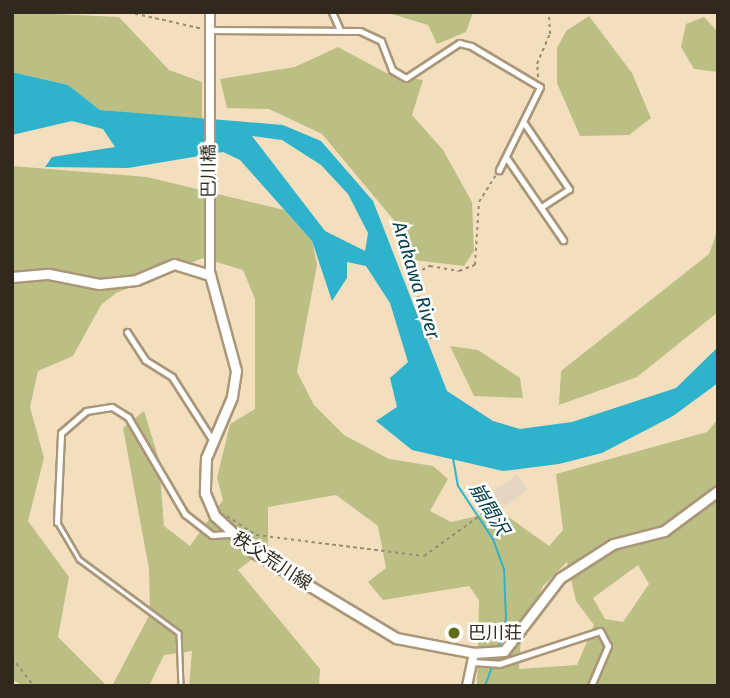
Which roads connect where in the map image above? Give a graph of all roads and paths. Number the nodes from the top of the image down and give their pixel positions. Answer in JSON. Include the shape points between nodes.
{"nodes":[{"id":1,"x":128,"y":12,"type":"edge"},
{"id":2,"x":210,"y":12,"type":"edge"},
{"id":3,"x":332,"y":12,"type":"edge"},
{"id":4,"x":549,"y":12,"type":"edge"},
{"id":5,"x":338,"y":28,"type":"junction"},
{"id":6,"x":211,"y":30,"type":"junction"},
{"id":7,"x":536,"y":85,"type":"junction"},
{"id":8,"x":524,"y":123,"type":"junction"},
{"id":9,"x":506,"y":157,"type":"junction"},
{"id":10,"x":499,"y":170,"type":"joint"},
{"id":11,"x":541,"y":207,"type":"junction"},
{"id":12,"x":563,"y":240,"type":"dead end"},
{"id":13,"x":209,"y":270,"type":"junction"},
{"id":14,"x":12,"y":277,"type":"edge"},
{"id":15,"x":127,"y":332,"type":"dead end"},
{"id":16,"x":431,"y":339,"type":"dead end"},
{"id":17,"x":214,"y":441,"type":"junction"},
{"id":18,"x":718,"y":491,"type":"edge"},
{"id":19,"x":496,"y":503,"type":"dead end"},
{"id":20,"x":211,"y":508,"type":"junction"},
{"id":21,"x":57,"y":522,"type":"joint"},
{"id":22,"x":229,"y":534,"type":"junction"},
{"id":23,"x":12,"y":658,"type":"edge"},
{"id":24,"x":474,"y":658,"type":"junction"},
{"id":25,"x":34,"y":686,"type":"edge"},
{"id":26,"x":181,"y":686,"type":"edge"},
{"id":27,"x":467,"y":686,"type":"edge"},
{"id":28,"x":591,"y":686,"type":"edge"}],
"edges":[{"from":1,"to":6,"type":"path","via":[[169,26]]},
{"from":2,"to":6,"type":"main road","name":"巴川橋"},
{"from":3,"to":5,"type":"street"},
{"from":4,"to":7,"type":"path","via":[[551,34],[537,64]]},
{"from":5,"to":6,"type":"street","via":[[276,34]]},
{"from":5,"to":7,"type":"street","via":[[374,35],[397,77],[413,76],[459,43]]},
{"from":6,"to":13,"type":"main road","name":"巴川橋"},
{"from":7,"to":8,"type":"street"},
{"from":8,"to":9,"type":"street"},
{"from":8,"to":11,"type":"street","via":[[569,189]]},
{"from":9,"to":10,"type":"street"},
{"from":9,"to":11,"type":"street"},
{"from":10,"to":16,"type":"path","via":[[479,202],[475,265],[459,271],[430,266],[416,273]]},
{"from":11,"to":12,"type":"street"},
{"from":13,"to":14,"type":"main road","via":[[174,264],[136,280],[99,284],[50,274]]},
{"from":13,"to":17,"type":"main road","name":"秩父荒川線","via":[[236,371]]},
{"from":15,"to":17,"type":"street","via":[[145,360],[172,377]]},
{"from":17,"to":20,"type":"main road","name":"秩父荒川線","via":[[204,474]]},
{"from":18,"to":24,"type":"main road","name":"秩父荒川線","via":[[664,531],[613,544],[586,559],[559,578],[511,645]]},
{"from":19,"to":20,"type":"path","via":[[424,556],[256,536]]},
{"from":20,"to":22,"type":"main road","name":"秩父荒川線"},
{"from":21,"to":22,"type":"street","via":[[61,433],[86,411],[112,407],[128,417],[185,514],[212,535]]},
{"from":21,"to":26,"type":"lane","via":[[79,559],[179,633]]},
{"from":22,"to":24,"type":"main road","name":"秩父荒川線","via":[[396,638]]},
{"from":23,"to":25,"type":"path"},
{"from":24,"to":27,"type":"main road"},
{"from":24,"to":28,"type":"street","via":[[499,664],[600,631],[608,646]]}]}
